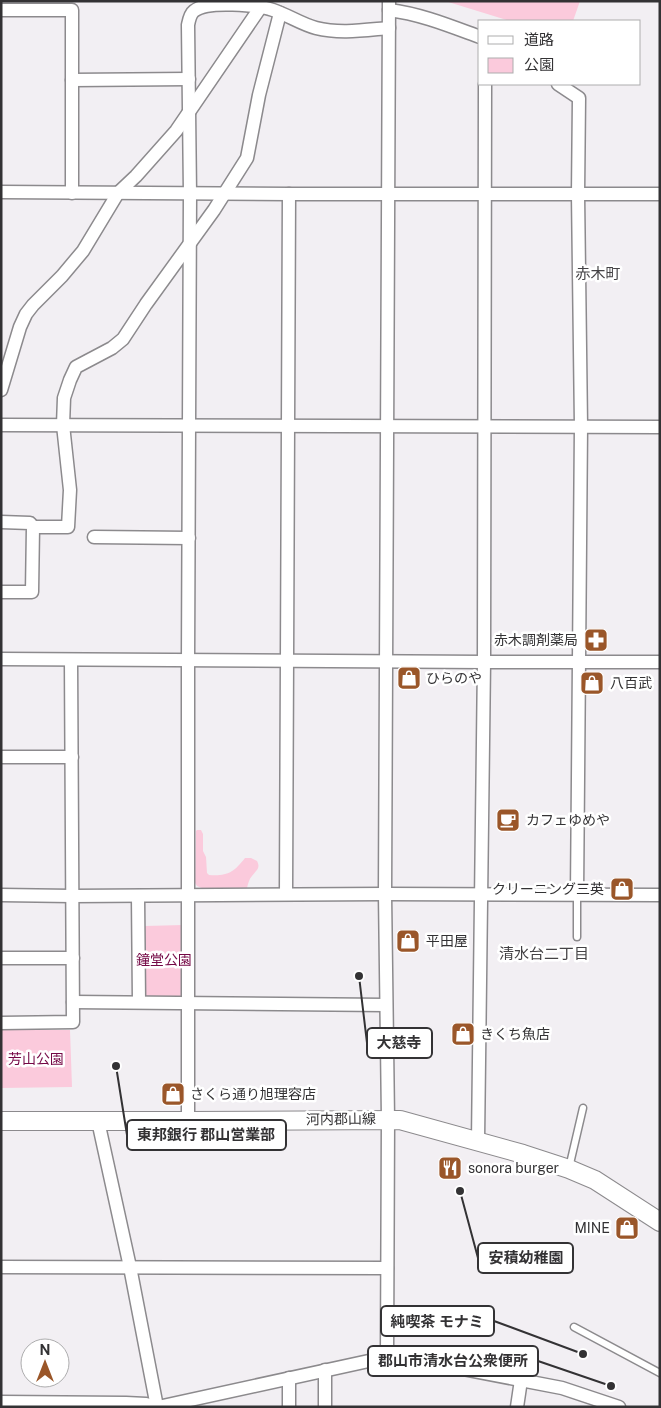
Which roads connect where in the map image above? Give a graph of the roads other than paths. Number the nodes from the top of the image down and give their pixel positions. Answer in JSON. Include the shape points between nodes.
{"nodes":[{"id":1,"x":72,"y":6,"type":"edge"},
{"id":2,"x":389,"y":6,"type":"edge"},
{"id":3,"x":260,"y":8,"type":"junction"},
{"id":4,"x":276,"y":8,"type":"edge"},
{"id":5,"x":1,"y":10,"type":"edge"},
{"id":6,"x":389,"y":28,"type":"junction"},
{"id":7,"x":478,"y":36,"type":"edge"},
{"id":8,"x":188,"y":79,"type":"junction"},
{"id":9,"x":72,"y":80,"type":"junction"},
{"id":10,"x":485,"y":85,"type":"edge"},
{"id":11,"x":560,"y":85,"type":"edge"},
{"id":12,"x":189,"y":111,"type":"junction"},
{"id":13,"x":1,"y":192,"type":"edge"},
{"id":14,"x":72,"y":193,"type":"junction"},
{"id":15,"x":118,"y":193,"type":"junction"},
{"id":16,"x":388,"y":193,"type":"junction"},
{"id":17,"x":190,"y":194,"type":"junction"},
{"id":18,"x":225,"y":194,"type":"junction"},
{"id":19,"x":288,"y":194,"type":"junction"},
{"id":20,"x":485,"y":194,"type":"junction"},
{"id":21,"x":578,"y":194,"type":"junction"},
{"id":22,"x":660,"y":194,"type":"edge"},
{"id":23,"x":190,"y":244,"type":"junction"},
{"id":24,"x":1,"y":390,"type":"edge"},
{"id":25,"x":1,"y":425,"type":"edge"},
{"id":26,"x":63,"y":425,"type":"junction"},
{"id":27,"x":189,"y":426,"type":"junction"},
{"id":28,"x":287,"y":426,"type":"junction"},
{"id":29,"x":581,"y":426,"type":"junction"},
{"id":30,"x":387,"y":427,"type":"junction"},
{"id":31,"x":484,"y":427,"type":"junction"},
{"id":32,"x":660,"y":427,"type":"edge"},
{"id":33,"x":1,"y":522,"type":"edge"},
{"id":34,"x":33,"y":527,"type":"junction"},
{"id":35,"x":94,"y":538,"type":"dead end"},
{"id":36,"x":188,"y":538,"type":"junction"},
{"id":37,"x":1,"y":592,"type":"edge"},
{"id":38,"x":1,"y":659,"type":"edge"},
{"id":39,"x":71,"y":660,"type":"junction"},
{"id":40,"x":188,"y":660,"type":"junction"},
{"id":41,"x":286,"y":661,"type":"junction"},
{"id":42,"x":387,"y":662,"type":"junction"},
{"id":43,"x":484,"y":662,"type":"junction"},
{"id":44,"x":578,"y":662,"type":"junction"},
{"id":45,"x":660,"y":662,"type":"edge"},
{"id":46,"x":1,"y":757,"type":"edge"},
{"id":47,"x":72,"y":757,"type":"junction"},
{"id":48,"x":286,"y":894,"type":"junction"},
{"id":49,"x":385,"y":894,"type":"junction"},
{"id":50,"x":482,"y":894,"type":"junction"},
{"id":51,"x":1,"y":895,"type":"edge"},
{"id":52,"x":188,"y":895,"type":"junction"},
{"id":53,"x":577,"y":895,"type":"junction"},
{"id":54,"x":660,"y":895,"type":"edge"},
{"id":55,"x":72,"y":896,"type":"junction"},
{"id":56,"x":138,"y":896,"type":"junction"},
{"id":57,"x":577,"y":937,"type":"dead end"},
{"id":58,"x":1,"y":958,"type":"edge"},
{"id":59,"x":73,"y":958,"type":"junction"},
{"id":60,"x":73,"y":1002,"type":"junction"},
{"id":61,"x":139,"y":1002,"type":"junction"},
{"id":62,"x":188,"y":1002,"type":"junction"},
{"id":63,"x":386,"y":1005,"type":"junction"},
{"id":64,"x":1,"y":1023,"type":"edge"},
{"id":65,"x":583,"y":1108,"type":"dead end"},
{"id":66,"x":388,"y":1119,"type":"junction"},
{"id":67,"x":1,"y":1120,"type":"edge"},
{"id":68,"x":98,"y":1121,"type":"junction"},
{"id":69,"x":188,"y":1121,"type":"junction"},
{"id":70,"x":478,"y":1141,"type":"junction"},
{"id":71,"x":569,"y":1169,"type":"junction"},
{"id":72,"x":660,"y":1222,"type":"edge"},
{"id":73,"x":1,"y":1267,"type":"edge"},
{"id":74,"x":130,"y":1267,"type":"junction"},
{"id":75,"x":387,"y":1268,"type":"junction"},
{"id":76,"x":574,"y":1327,"type":"dead end"},
{"id":77,"x":387,"y":1357,"type":"junction"},
{"id":78,"x":325,"y":1370,"type":"junction"},
{"id":79,"x":660,"y":1373,"type":"edge"},
{"id":80,"x":289,"y":1378,"type":"junction"},
{"id":81,"x":521,"y":1380,"type":"junction"},
{"id":82,"x":1,"y":1402,"type":"edge"},
{"id":83,"x":157,"y":1407,"type":"edge"},
{"id":84,"x":289,"y":1407,"type":"edge"},
{"id":85,"x":325,"y":1407,"type":"edge"},
{"id":86,"x":517,"y":1407,"type":"edge"},
{"id":87,"x":618,"y":1407,"type":"edge"}],
"edges":[{"from":1,"to":5,"type":"street"},
{"from":1,"to":9,"type":"street"},
{"from":2,"to":6,"type":"street"},
{"from":2,"to":7,"type":"street"},
{"from":3,"to":4,"type":"street"},
{"from":3,"to":8,"type":"street","via":[[208,5],[194,11],[188,25]]},
{"from":3,"to":12,"type":"street"},
{"from":4,"to":6,"type":"street","via":[[316,28],[335,31]]},
{"from":4,"to":18,"type":"street","via":[[247,158]]},
{"from":6,"to":16,"type":"street"},
{"from":8,"to":9,"type":"street"},
{"from":8,"to":12,"type":"street"},
{"from":9,"to":14,"type":"street"},
{"from":10,"to":20,"type":"street"},
{"from":11,"to":21,"type":"street","via":[[579,98]]},
{"from":12,"to":15,"type":"street","via":[[176,132]]},
{"from":12,"to":17,"type":"street"},
{"from":13,"to":14,"type":"street"},
{"from":14,"to":15,"type":"street"},
{"from":15,"to":17,"type":"street"},
{"from":15,"to":24,"type":"street","via":[[83,251],[26,314]]},
{"from":16,"to":19,"type":"street"},
{"from":16,"to":20,"type":"street"},
{"from":16,"to":30,"type":"street"},
{"from":17,"to":18,"type":"street"},
{"from":17,"to":23,"type":"street"},
{"from":18,"to":19,"type":"street"},
{"from":18,"to":23,"type":"street"},
{"from":19,"to":28,"type":"street"},
{"from":20,"to":21,"type":"street"},
{"from":20,"to":31,"type":"street"},
{"from":21,"to":22,"type":"street"},
{"from":21,"to":29,"type":"street"},
{"from":23,"to":26,"type":"street","via":[[123,339],[76,367],[64,398]]},
{"from":23,"to":27,"type":"street"},
{"from":25,"to":26,"type":"street"},
{"from":26,"to":27,"type":"street"},
{"from":26,"to":34,"type":"street","via":[[70,490],[68,527]]},
{"from":27,"to":28,"type":"street"},
{"from":27,"to":36,"type":"street"},
{"from":28,"to":30,"type":"street"},
{"from":28,"to":41,"type":"street"},
{"from":29,"to":31,"type":"street"},
{"from":29,"to":32,"type":"street"},
{"from":29,"to":44,"type":"street"},
{"from":30,"to":31,"type":"street"},
{"from":30,"to":42,"type":"street"},
{"from":31,"to":43,"type":"street"},
{"from":33,"to":34,"type":"street","via":[[30,523]]},
{"from":34,"to":37,"type":"street","via":[[32,592]]},
{"from":35,"to":36,"type":"street"},
{"from":36,"to":40,"type":"street"},
{"from":38,"to":39,"type":"street"},
{"from":39,"to":40,"type":"street"},
{"from":39,"to":47,"type":"street"},
{"from":40,"to":41,"type":"street"},
{"from":40,"to":52,"type":"street"},
{"from":41,"to":42,"type":"street"},
{"from":41,"to":48,"type":"street"},
{"from":42,"to":43,"type":"street"},
{"from":42,"to":49,"type":"street"},
{"from":43,"to":44,"type":"street"},
{"from":43,"to":50,"type":"street"},
{"from":44,"to":45,"type":"street"},
{"from":44,"to":53,"type":"street"},
{"from":46,"to":47,"type":"street"},
{"from":47,"to":55,"type":"street"},
{"from":48,"to":49,"type":"street"},
{"from":48,"to":52,"type":"street"},
{"from":49,"to":50,"type":"street"},
{"from":49,"to":63,"type":"street"},
{"from":50,"to":53,"type":"street"},
{"from":50,"to":70,"type":"street"},
{"from":51,"to":55,"type":"street"},
{"from":52,"to":56,"type":"street"},
{"from":52,"to":62,"type":"street"},
{"from":53,"to":54,"type":"street"},
{"from":53,"to":57,"type":"lane"},
{"from":55,"to":56,"type":"street"},
{"from":55,"to":59,"type":"street"},
{"from":56,"to":61,"type":"street"},
{"from":58,"to":59,"type":"street"},
{"from":59,"to":60,"type":"street"},
{"from":60,"to":61,"type":"street"},
{"from":60,"to":64,"type":"street","via":[[73,1022]]},
{"from":61,"to":62,"type":"street"},
{"from":62,"to":63,"type":"street"},
{"from":62,"to":69,"type":"street"},
{"from":63,"to":66,"type":"street"},
{"from":65,"to":71,"type":"lane"},
{"from":66,"to":69,"type":"main road","name":"河内郡山線"},
{"from":66,"to":70,"type":"main road","name":"河内郡山線"},
{"from":66,"to":75,"type":"street"},
{"from":67,"to":68,"type":"main road","name":"河内郡山線"},
{"from":68,"to":69,"type":"main road","name":"河内郡山線"},
{"from":68,"to":74,"type":"street"},
{"from":70,"to":71,"type":"main road","name":"河内郡山線"},
{"from":71,"to":72,"type":"main road","name":"河内郡山線","via":[[594,1180]]},
{"from":73,"to":74,"type":"street"},
{"from":74,"to":75,"type":"street"},
{"from":74,"to":83,"type":"street"},
{"from":75,"to":77,"type":"street"},
{"from":76,"to":79,"type":"lane"},
{"from":77,"to":78,"type":"street"},
{"from":77,"to":81,"type":"street"},
{"from":78,"to":80,"type":"street"},
{"from":78,"to":85,"type":"street"},
{"from":80,"to":83,"type":"street"},
{"from":80,"to":84,"type":"street"},
{"from":81,"to":86,"type":"street"},
{"from":81,"to":87,"type":"street","via":[[562,1388]]},
{"from":82,"to":83,"type":"street","via":[[126,1403]]}]}
